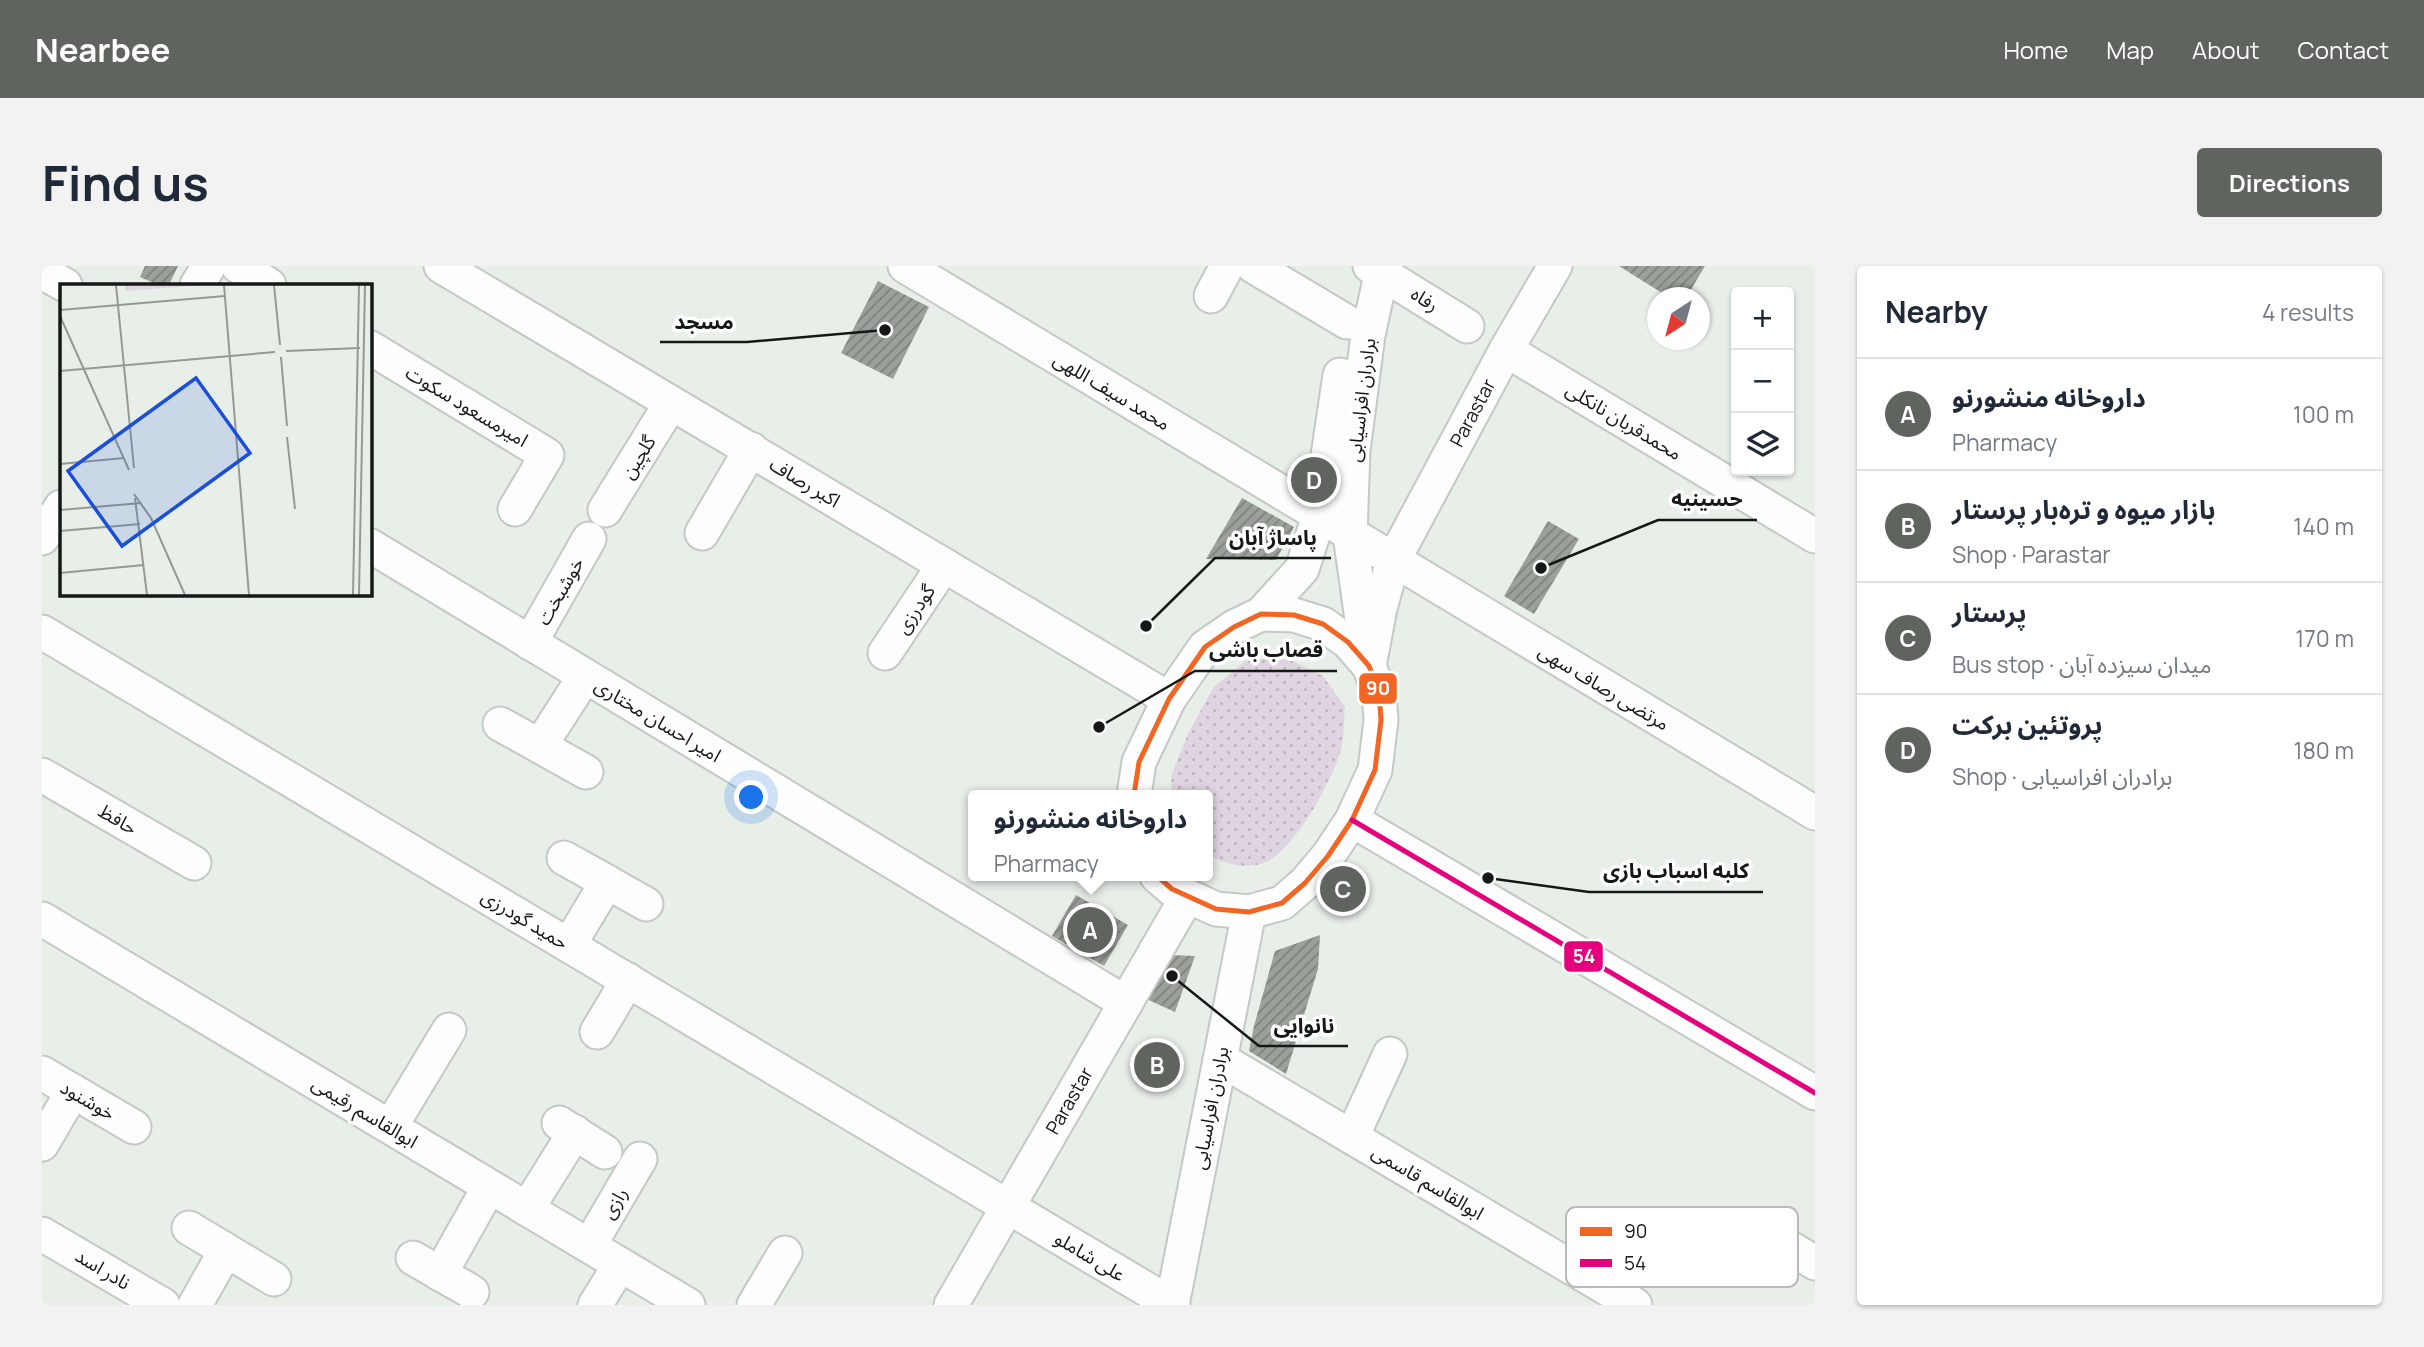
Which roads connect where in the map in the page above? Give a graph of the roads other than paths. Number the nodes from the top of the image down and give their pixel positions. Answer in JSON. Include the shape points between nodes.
{"nodes":[{"id":1,"x":209,"y":266,"type":"edge"},
{"id":2,"x":238,"y":266,"type":"edge"},
{"id":3,"x":441,"y":266,"type":"edge"},
{"id":4,"x":905,"y":266,"type":"edge"},
{"id":5,"x":1227,"y":266,"type":"edge"},
{"id":6,"x":1252,"y":266,"type":"edge"},
{"id":7,"x":1555,"y":266,"type":"edge"},
{"id":8,"x":1374,"y":267,"type":"edge"},
{"id":9,"x":42,"y":272,"type":"edge"},
{"id":10,"x":63,"y":284,"type":"edge"},
{"id":11,"x":198,"y":284,"type":"edge"},
{"id":12,"x":267,"y":284,"type":"edge"},
{"id":13,"x":1211,"y":296,"type":"dead end"},
{"id":14,"x":1347,"y":322,"type":"junction"},
{"id":15,"x":1467,"y":326,"type":"dead end"},
{"id":16,"x":371,"y":347,"type":"edge"},
{"id":17,"x":1506,"y":350,"type":"junction"},
{"id":18,"x":671,"y":403,"type":"junction"},
{"id":19,"x":751,"y":449,"type":"junction"},
{"id":20,"x":515,"y":509,"type":"dead end"},
{"id":21,"x":605,"y":510,"type":"dead end"},
{"id":22,"x":1319,"y":516,"type":"junction"},
{"id":23,"x":702,"y":533,"type":"dead end"},
{"id":24,"x":1350,"y":535,"type":"junction"},
{"id":25,"x":1815,"y":536,"type":"edge"},
{"id":26,"x":589,"y":539,"type":"dead end"},
{"id":27,"x":371,"y":546,"type":"edge"},
{"id":28,"x":1393,"y":561,"type":"junction"},
{"id":29,"x":944,"y":565,"type":"junction"},
{"id":30,"x":1261,"y":614,"type":"junction"},
{"id":31,"x":42,"y":632,"type":"edge"},
{"id":32,"x":530,"y":643,"type":"junction"},
{"id":33,"x":885,"y":653,"type":"dead end"},
{"id":34,"x":1369,"y":666,"type":"junction"},
{"id":35,"x":584,"y":676,"type":"junction"},
{"id":36,"x":1169,"y":699,"type":"junction"},
{"id":37,"x":500,"y":724,"type":"dead end"},
{"id":38,"x":540,"y":746,"type":"junction"},
{"id":39,"x":586,"y":772,"type":"dead end"},
{"id":40,"x":42,"y":775,"type":"edge"},
{"id":41,"x":1134,"y":790,"type":"edge"},
{"id":42,"x":1815,"y":813,"type":"edge"},
{"id":43,"x":1352,"y":820,"type":"junction"},
{"id":44,"x":564,"y":858,"type":"dead end"},
{"id":45,"x":194,"y":863,"type":"dead end"},
{"id":46,"x":1163,"y":881,"type":"edge"},
{"id":47,"x":607,"y":882,"type":"junction"},
{"id":48,"x":1187,"y":897,"type":"junction"},
{"id":49,"x":646,"y":904,"type":"dead end"},
{"id":50,"x":1249,"y":912,"type":"junction"},
{"id":51,"x":42,"y":919,"type":"edge"},
{"id":52,"x":569,"y":946,"type":"junction"},
{"id":53,"x":628,"y":981,"type":"junction"},
{"id":54,"x":1126,"y":1003,"type":"junction"},
{"id":55,"x":449,"y":1030,"type":"dead end"},
{"id":56,"x":597,"y":1032,"type":"dead end"},
{"id":57,"x":1390,"y":1054,"type":"dead end"},
{"id":58,"x":1220,"y":1059,"type":"junction"},
{"id":59,"x":42,"y":1073,"type":"edge"},
{"id":60,"x":73,"y":1091,"type":"junction"},
{"id":61,"x":1815,"y":1093,"type":"edge"},
{"id":62,"x":391,"y":1126,"type":"junction"},
{"id":63,"x":134,"y":1127,"type":"dead end"},
{"id":64,"x":1352,"y":1137,"type":"junction"},
{"id":65,"x":42,"y":1144,"type":"edge"},
{"id":66,"x":605,"y":1152,"type":"dead end"},
{"id":67,"x":640,"y":1159,"type":"dead end"},
{"id":68,"x":489,"y":1187,"type":"junction"},
{"id":69,"x":1008,"y":1207,"type":"junction"},
{"id":70,"x":527,"y":1209,"type":"junction"},
{"id":71,"x":189,"y":1228,"type":"dead end"},
{"id":72,"x":42,"y":1234,"type":"edge"},
{"id":73,"x":589,"y":1246,"type":"junction"},
{"id":74,"x":226,"y":1250,"type":"junction"},
{"id":75,"x":785,"y":1253,"type":"dead end"},
{"id":76,"x":1798,"y":1253,"type":"edge"},
{"id":77,"x":1815,"y":1263,"type":"edge"},
{"id":78,"x":1566,"y":1264,"type":"edge"},
{"id":79,"x":620,"y":1265,"type":"junction"},
{"id":80,"x":274,"y":1279,"type":"dead end"},
{"id":81,"x":1605,"y":1287,"type":"edge"},
{"id":82,"x":472,"y":1292,"type":"dead end"},
{"id":83,"x":163,"y":1305,"type":"edge"},
{"id":84,"x":195,"y":1305,"type":"edge"},
{"id":85,"x":596,"y":1305,"type":"edge"},
{"id":86,"x":688,"y":1305,"type":"edge"},
{"id":87,"x":754,"y":1305,"type":"edge"},
{"id":88,"x":951,"y":1305,"type":"edge"},
{"id":89,"x":1172,"y":1305,"type":"edge"},
{"id":90,"x":1635,"y":1305,"type":"edge"}],
"edges":[{"from":1,"to":11,"type":"street"},
{"from":2,"to":12,"type":"street"},
{"from":3,"to":18,"type":"street","name":"اکبر رصاف"},
{"from":4,"to":22,"type":"street","name":"محمد سیف اللهی"},
{"from":5,"to":13,"type":"street"},
{"from":6,"to":14,"type":"street"},
{"from":7,"to":17,"type":"street","name":"Parastar"},
{"from":8,"to":14,"type":"street","name":"برادران افراسیابی"},
{"from":8,"to":15,"type":"street","name":"رفاه"},
{"from":8,"to":24,"type":"street","name":"برادران افراسیابی","via":[[1353,451]]},
{"from":9,"to":10,"type":"street"},
{"from":14,"to":22,"type":"street","name":"برادران افراسیابی"},
{"from":16,"to":20,"type":"street","name":"امیرمسعود سکوت","via":[[547,455]]},
{"from":17,"to":25,"type":"street","name":"محمدقربان نانکلی"},
{"from":17,"to":28,"type":"street","name":"Parastar"},
{"from":18,"to":19,"type":"street","name":"اکبر رصاف"},
{"from":18,"to":21,"type":"street","name":"گلچین"},
{"from":19,"to":23,"type":"street"},
{"from":19,"to":29,"type":"street","name":"اکبر رصاف"},
{"from":22,"to":24,"type":"street","name":"محمد سیف اللهی"},
{"from":22,"to":30,"type":"street","name":"برادران افراسیابی","via":[[1302,569]]},
{"from":24,"to":28,"type":"street","name":"مرتضی رصاف سهی"},
{"from":24,"to":34,"type":"street","name":"برادران افراسیابی"},
{"from":26,"to":32,"type":"street","name":"خوشبخت"},
{"from":27,"to":32,"type":"street","name":"امیر احسان مختاری"},
{"from":28,"to":34,"type":"street","name":"Parastar"},
{"from":28,"to":42,"type":"street","name":"مرتضی رصاف سهی"},
{"from":29,"to":33,"type":"street","name":"گودرزی"},
{"from":29,"to":36,"type":"street","name":"اکبر رصاف"},
{"from":30,"to":34,"type":"street","via":[[1294,615],[1323,624],[1348,642]]},
{"from":30,"to":36,"type":"street","via":[[1205,648]]},
{"from":31,"to":52,"type":"street","name":"حمید گودرزی"},
{"from":32,"to":35,"type":"street","name":"امیر احسان مختاری"},
{"from":34,"to":43,"type":"street","name":"برادران افراسیابی","via":[[1379,692],[1381,720],[1375,770]]},
{"from":35,"to":38,"type":"street"},
{"from":35,"to":54,"type":"street","name":"امیر احسان مختاری"},
{"from":36,"to":41,"type":"street","via":[[1139,762]]},
{"from":37,"to":38,"type":"street"},
{"from":38,"to":39,"type":"street"},
{"from":40,"to":45,"type":"street","name":"حافظ"},
{"from":43,"to":50,"type":"street","name":"برادران افراسیابی","via":[[1306,883],[1282,903]]},
{"from":43,"to":61,"type":"street"},
{"from":44,"to":47,"type":"street"},
{"from":46,"to":48,"type":"street"},
{"from":47,"to":49,"type":"street"},
{"from":47,"to":52,"type":"street"},
{"from":48,"to":50,"type":"street","via":[[1216,909]]},
{"from":48,"to":54,"type":"street","name":"Parastar"},
{"from":50,"to":58,"type":"street","name":"برادران افراسیابی"},
{"from":51,"to":62,"type":"street","name":"ابوالقاسم رقیمی"},
{"from":52,"to":53,"type":"street","name":"حمید گودرزی"},
{"from":53,"to":56,"type":"street"},
{"from":53,"to":69,"type":"street","name":"حمید گودرزی"},
{"from":54,"to":69,"type":"street","name":"Parastar"},
{"from":55,"to":62,"type":"street"},
{"from":57,"to":64,"type":"street"},
{"from":58,"to":64,"type":"street","name":"ابوالقاسم قاسمی"},
{"from":58,"to":89,"type":"street","name":"برادران افراسیابی"},
{"from":59,"to":60,"type":"street","name":"خوشنود"},
{"from":60,"to":63,"type":"street","name":"خوشنود"},
{"from":60,"to":65,"type":"street"},
{"from":62,"to":68,"type":"street","name":"ابوالقاسم رقیمی"},
{"from":64,"to":78,"type":"street","name":"ابوالقاسم قاسمی"},
{"from":66,"to":70,"type":"street","via":[[567,1128]]},
{"from":67,"to":73,"type":"street","name":"رازی"},
{"from":68,"to":70,"type":"street","name":"ابوالقاسم رقیمی"},
{"from":68,"to":82,"type":"street","via":[[426,1266]]},
{"from":69,"to":88,"type":"street","name":"Parastar"},
{"from":69,"to":89,"type":"street","name":"علی شاملو"},
{"from":70,"to":73,"type":"street","name":"ابوالقاسم رقیمی"},
{"from":71,"to":74,"type":"street"},
{"from":72,"to":83,"type":"street","name":"نادر اسد"},
{"from":73,"to":79,"type":"street","name":"ابوالقاسم رقیمی"},
{"from":74,"to":80,"type":"street"},
{"from":74,"to":84,"type":"street"},
{"from":75,"to":87,"type":"street"},
{"from":76,"to":77,"type":"street"},
{"from":79,"to":85,"type":"street"},
{"from":79,"to":86,"type":"street","name":"ابوالقاسم رقیمی"},
{"from":81,"to":90,"type":"street","name":"ابوالقاسم قاسمی"}]}
